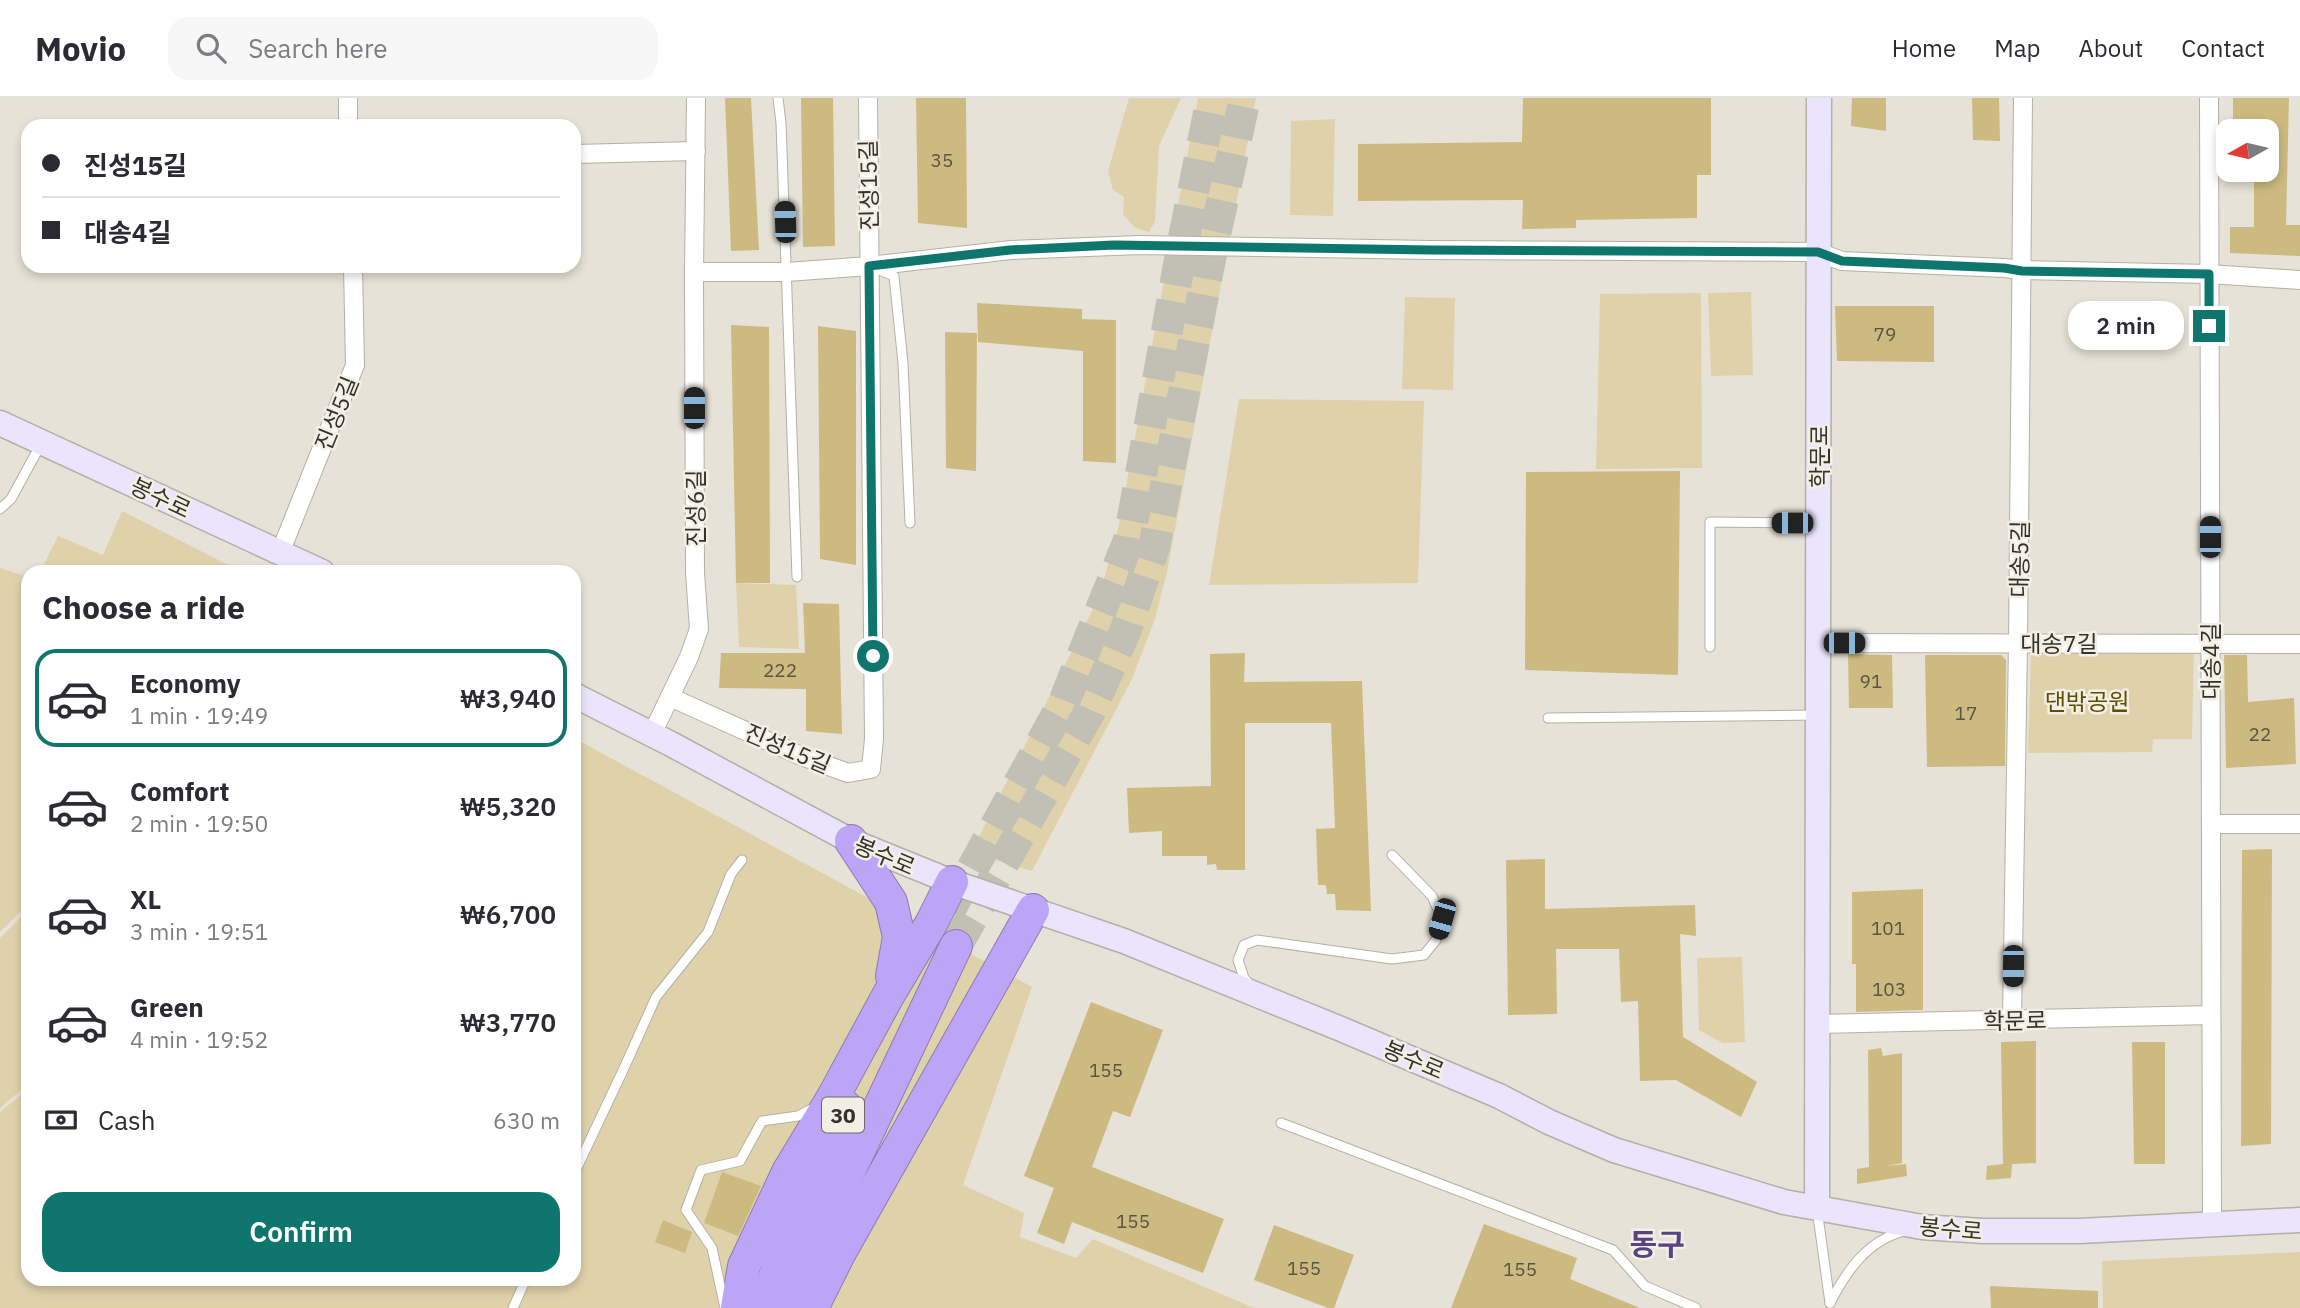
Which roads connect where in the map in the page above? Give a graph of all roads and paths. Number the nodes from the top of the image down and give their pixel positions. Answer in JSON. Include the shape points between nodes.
{"nodes":[{"id":1,"x":348,"y":98,"type":"edge"},
{"id":2,"x":696,"y":98,"type":"edge"},
{"id":3,"x":778,"y":98,"type":"edge"},
{"id":4,"x":868,"y":98,"type":"edge"},
{"id":5,"x":1819,"y":98,"type":"edge"},
{"id":6,"x":2022,"y":98,"type":"edge"},
{"id":7,"x":2209,"y":98,"type":"edge"},
{"id":8,"x":348,"y":119,"type":"edge"},
{"id":9,"x":696,"y":151,"type":"junction"},
{"id":10,"x":581,"y":153,"type":"edge"},
{"id":11,"x":1818,"y":252,"type":"junction"},
{"id":12,"x":869,"y":266,"type":"junction"},
{"id":13,"x":2022,"y":271,"type":"junction"},
{"id":14,"x":694,"y":272,"type":"junction"},
{"id":15,"x":787,"y":272,"type":"junction"},
{"id":16,"x":353,"y":273,"type":"edge"},
{"id":17,"x":2209,"y":274,"type":"junction"},
{"id":18,"x":2300,"y":280,"type":"edge"},
{"id":19,"x":0,"y":423,"type":"edge"},
{"id":20,"x":41,"y":443,"type":"junction"},
{"id":21,"x":0,"y":509,"type":"edge"},
{"id":22,"x":911,"y":523,"type":"dead end"},
{"id":23,"x":1819,"y":523,"type":"junction"},
{"id":24,"x":280,"y":553,"type":"junction"},
{"id":25,"x":307,"y":565,"type":"edge"},
{"id":26,"x":797,"y":577,"type":"dead end"},
{"id":27,"x":1819,"y":643,"type":"junction"},
{"id":28,"x":2018,"y":643,"type":"junction"},
{"id":29,"x":2210,"y":643,"type":"junction"},
{"id":30,"x":2300,"y":644,"type":"edge"},
{"id":31,"x":1710,"y":647,"type":"dead end"},
{"id":32,"x":670,"y":697,"type":"junction"},
{"id":33,"x":581,"y":698,"type":"edge"},
{"id":34,"x":1819,"y":715,"type":"junction"},
{"id":35,"x":1548,"y":718,"type":"dead end"},
{"id":36,"x":652,"y":734,"type":"junction"},
{"id":37,"x":2211,"y":824,"type":"junction"},
{"id":38,"x":2300,"y":824,"type":"edge"},
{"id":39,"x":851,"y":841,"type":"junction"},
{"id":40,"x":1392,"y":855,"type":"dead end"},
{"id":41,"x":742,"y":860,"type":"dead end"},
{"id":42,"x":952,"y":882,"type":"junction"},
{"id":43,"x":1033,"y":910,"type":"junction"},
{"id":44,"x":889,"y":994,"type":"junction"},
{"id":45,"x":1258,"y":995,"type":"junction"},
{"id":46,"x":2211,"y":1015,"type":"junction"},
{"id":47,"x":2012,"y":1020,"type":"junction"},
{"id":48,"x":1819,"y":1024,"type":"junction"},
{"id":49,"x":832,"y":1099,"type":"junction"},
{"id":50,"x":1281,"y":1123,"type":"dead end"},
{"id":51,"x":581,"y":1159,"type":"edge"},
{"id":52,"x":1817,"y":1208,"type":"junction"},
{"id":53,"x":2300,"y":1220,"type":"edge"},
{"id":54,"x":2212,"y":1224,"type":"junction"},
{"id":55,"x":1922,"y":1227,"type":"junction"},
{"id":56,"x":523,"y":1286,"type":"edge"},
{"id":57,"x":1831,"y":1305,"type":"edge"},
{"id":58,"x":513,"y":1308,"type":"edge"},
{"id":59,"x":725,"y":1308,"type":"edge"},
{"id":60,"x":737,"y":1308,"type":"edge"},
{"id":61,"x":764,"y":1308,"type":"edge"},
{"id":62,"x":789,"y":1308,"type":"edge"},
{"id":63,"x":812,"y":1308,"type":"edge"},
{"id":64,"x":1696,"y":1308,"type":"edge"}],
"edges":[{"from":1,"to":8,"type":"street"},
{"from":2,"to":9,"type":"street","name":"진성6길"},
{"from":3,"to":15,"type":"lane"},
{"from":4,"to":12,"type":"street","name":"진성15길"},
{"from":5,"to":11,"type":"main road","name":"학문로"},
{"from":6,"to":13,"type":"street","name":"대송5길"},
{"from":7,"to":17,"type":"street","name":"대송4길"},
{"from":9,"to":10,"type":"street"},
{"from":9,"to":14,"type":"street","name":"진성6길"},
{"from":11,"to":12,"type":"street","via":[[1114,245],[1010,250]]},
{"from":11,"to":13,"type":"street","via":[[1842,261]]},
{"from":11,"to":23,"type":"main road","name":"학문로"},
{"from":12,"to":15,"type":"street"},
{"from":12,"to":22,"type":"lane","via":[[894,276]]},
{"from":12,"to":32,"type":"street","name":"진성15길","via":[[874,725],[870,769],[848,773],[811,760]]},
{"from":13,"to":17,"type":"street"},
{"from":13,"to":28,"type":"street","name":"대송5길"},
{"from":14,"to":15,"type":"street"},
{"from":14,"to":32,"type":"street","name":"진성6길","via":[[699,629]]},
{"from":15,"to":26,"type":"lane"},
{"from":16,"to":24,"type":"street","name":"진성5길","via":[[355,365]]},
{"from":17,"to":18,"type":"street"},
{"from":17,"to":29,"type":"street","name":"대송4길"},
{"from":19,"to":20,"type":"main road","name":"봉수로"},
{"from":20,"to":21,"type":"lane","via":[[11,499]]},
{"from":20,"to":24,"type":"main road","name":"봉수로"},
{"from":23,"to":27,"type":"main road","name":"학문로"},
{"from":23,"to":31,"type":"lane","via":[[1710,522]]},
{"from":24,"to":25,"type":"main road","name":"봉수로"},
{"from":27,"to":28,"type":"street","name":"대송7길"},
{"from":27,"to":34,"type":"main road","name":"학문로"},
{"from":28,"to":29,"type":"street","name":"대송7길"},
{"from":28,"to":47,"type":"street","name":"대송5길"},
{"from":29,"to":30,"type":"street","name":"대송7길"},
{"from":29,"to":37,"type":"street","name":"대송4길"},
{"from":32,"to":36,"type":"street","name":"진성6길"},
{"from":33,"to":36,"type":"main road","name":"봉수로"},
{"from":34,"to":35,"type":"lane"},
{"from":34,"to":48,"type":"main road","name":"학문로"},
{"from":36,"to":39,"type":"main road","name":"봉수로"},
{"from":37,"to":38,"type":"street"},
{"from":37,"to":46,"type":"street","name":"대송4길"},
{"from":39,"to":42,"type":"main road","name":"봉수로"},
{"from":39,"to":44,"type":"highway","via":[[891,902],[899,937]]},
{"from":40,"to":45,"type":"lane","via":[[1432,895],[1442,919],[1436,940],[1424,955],[1392,959],[1257,940],[1244,945],[1238,960],[1244,978]]},
{"from":41,"to":51,"type":"lane","via":[[731,874],[708,932],[656,997]]},
{"from":42,"to":43,"type":"main road","name":"봉수로"},
{"from":42,"to":44,"type":"highway"},
{"from":43,"to":45,"type":"main road","name":"봉수로"},
{"from":43,"to":63,"type":"highway"},
{"from":44,"to":49,"type":"highway"},
{"from":45,"to":52,"type":"main road","name":"봉수로","via":[[1454,1076],[1614,1150]]},
{"from":46,"to":47,"type":"street","name":"학문로"},
{"from":46,"to":54,"type":"street","name":"대송4길"},
{"from":47,"to":48,"type":"street","name":"학문로"},
{"from":48,"to":52,"type":"main road","name":"학문로"},
{"from":49,"to":59,"type":"lane","via":[[798,1116],[762,1121],[740,1161],[701,1170],[686,1210],[712,1248]]},
{"from":49,"to":60,"type":"highway","via":[[788,1172],[744,1266]]},
{"from":50,"to":64,"type":"lane","via":[[1613,1250],[1645,1286]]},
{"from":52,"to":55,"type":"main road","name":"봉수로"},
{"from":52,"to":57,"type":"lane"},
{"from":53,"to":54,"type":"main road","name":"봉수로"},
{"from":54,"to":55,"type":"main road","name":"봉수로","via":[[2079,1231]]},
{"from":55,"to":57,"type":"lane","via":[[1880,1240],[1867,1251],[1852,1265]]},
{"from":56,"to":58,"type":"lane"},
{"from":61,"to":62,"type":"highway","number":"30","via":[[848,1105],[947,938]]}]}
